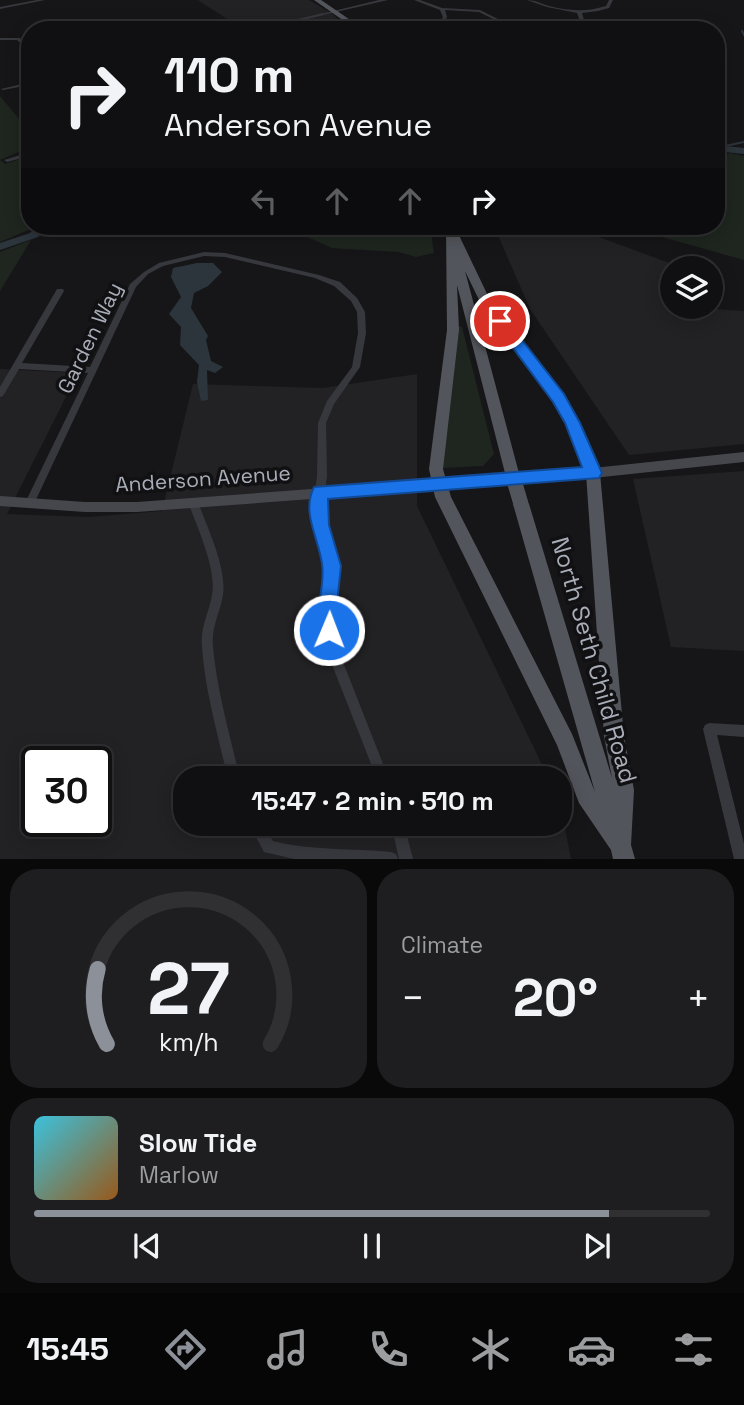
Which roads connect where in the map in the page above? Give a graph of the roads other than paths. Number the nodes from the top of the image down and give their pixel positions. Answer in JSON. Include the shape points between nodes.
{"nodes":[{"id":1,"x":43,"y":0,"type":"edge"},
{"id":2,"x":317,"y":0,"type":"edge"},
{"id":3,"x":386,"y":0,"type":"edge"},
{"id":4,"x":416,"y":0,"type":"edge"},
{"id":5,"x":529,"y":0,"type":"edge"},
{"id":6,"x":611,"y":0,"type":"edge"},
{"id":7,"x":457,"y":2,"type":"edge"},
{"id":8,"x":0,"y":8,"type":"edge"},
{"id":9,"x":442,"y":9,"type":"junction"},
{"id":10,"x":450,"y":9,"type":"junction"},
{"id":11,"x":337,"y":11,"type":"junction"},
{"id":12,"x":579,"y":11,"type":"junction"},
{"id":13,"x":323,"y":14,"type":"joint"},
{"id":14,"x":498,"y":20,"type":"dead end"},
{"id":15,"x":293,"y":21,"type":"edge"},
{"id":16,"x":350,"y":21,"type":"edge"},
{"id":17,"x":443,"y":21,"type":"edge"},
{"id":18,"x":582,"y":21,"type":"edge"},
{"id":19,"x":0,"y":39,"type":"edge"},
{"id":20,"x":21,"y":42,"type":"edge"},
{"id":21,"x":21,"y":85,"type":"edge"},
{"id":22,"x":3,"y":89,"type":"dead end"},
{"id":23,"x":21,"y":156,"type":"edge"},
{"id":24,"x":7,"y":160,"type":"dead end"},
{"id":25,"x":450,"y":235,"type":"edge"},
{"id":26,"x":452,"y":235,"type":"edge"},
{"id":27,"x":454,"y":235,"type":"edge"},
{"id":28,"x":60,"y":291,"type":"dead end"},
{"id":29,"x":17,"y":366,"type":"junction"},
{"id":30,"x":93,"y":370,"type":"junction"},
{"id":31,"x":0,"y":394,"type":"edge"},
{"id":32,"x":744,"y":457,"type":"edge"},
{"id":33,"x":593,"y":473,"type":"junction"},
{"id":34,"x":439,"y":484,"type":"junction"},
{"id":35,"x":320,"y":492,"type":"junction"},
{"id":36,"x":0,"y":501,"type":"edge"},
{"id":37,"x":193,"y":502,"type":"junction"},
{"id":38,"x":30,"y":503,"type":"junction"},
{"id":39,"x":744,"y":731,"type":"edge"},
{"id":40,"x":231,"y":766,"type":"edge"},
{"id":41,"x":378,"y":766,"type":"edge"},
{"id":42,"x":262,"y":836,"type":"edge"},
{"id":43,"x":400,"y":836,"type":"edge"},
{"id":44,"x":622,"y":852,"type":"edge"},
{"id":45,"x":391,"y":859,"type":"edge"},
{"id":46,"x":406,"y":859,"type":"edge"},
{"id":47,"x":741,"y":859,"type":"edge"}],
"edges":[{"from":1,"to":8,"type":"street"},
{"from":2,"to":11,"type":"main road"},
{"from":3,"to":11,"type":"street"},
{"from":4,"to":9,"type":"street"},
{"from":5,"to":12,"type":"street"},
{"from":6,"to":12,"type":"street","via":[[611,5],[600,10]]},
{"from":7,"to":10,"type":"street"},
{"from":9,"to":10,"type":"street"},
{"from":9,"to":17,"type":"street"},
{"from":10,"to":14,"type":"street","via":[[486,12]]},
{"from":11,"to":13,"type":"street"},
{"from":11,"to":16,"type":"main road"},
{"from":12,"to":18,"type":"street"},
{"from":13,"to":15,"type":"street"},
{"from":19,"to":20,"type":"street"},
{"from":21,"to":22,"type":"street"},
{"from":23,"to":24,"type":"street"},
{"from":25,"to":34,"type":"main road","via":[[453,330],[436,470]]},
{"from":26,"to":44,"type":"main road","name":"North Seth Child Road","bridge":true,"via":[[505,450]]},
{"from":27,"to":33,"type":"main road","via":[[485,302],[558,398]]},
{"from":28,"to":29,"type":"street"},
{"from":29,"to":30,"type":"street"},
{"from":29,"to":31,"type":"street"},
{"from":30,"to":35,"type":"street","name":"Garden Way","via":[[133,286],[161,264],[204,254],[225,255],[337,284],[358,307],[362,333],[356,367],[330,402],[322,423]]},
{"from":30,"to":38,"type":"street","name":"Garden Way"},
{"from":32,"to":33,"type":"main road","name":"Anderson Avenue"},
{"from":33,"to":34,"type":"main road","name":"Anderson Avenue"},
{"from":33,"to":44,"type":"main road","via":[[614,736],[624,790]]},
{"from":34,"to":35,"type":"main road","name":"Anderson Avenue"},
{"from":34,"to":44,"type":"main road","via":[[445,505],[565,741],[586,796]]},
{"from":35,"to":37,"type":"main road","name":"Anderson Avenue"},
{"from":35,"to":41,"type":"street","name":"Garden Way","via":[[320,525],[332,566],[328,603],[335,657]]},
{"from":36,"to":38,"type":"main road","name":"Anderson Avenue"},
{"from":37,"to":38,"type":"main road","name":"Anderson Avenue","via":[[111,507]]},
{"from":37,"to":40,"type":"street","via":[[218,575],[207,643]]},
{"from":39,"to":47,"type":"street","via":[[709,729]]},
{"from":42,"to":45,"type":"street","via":[[269,847],[284,851]]},
{"from":43,"to":46,"type":"street"}]}
